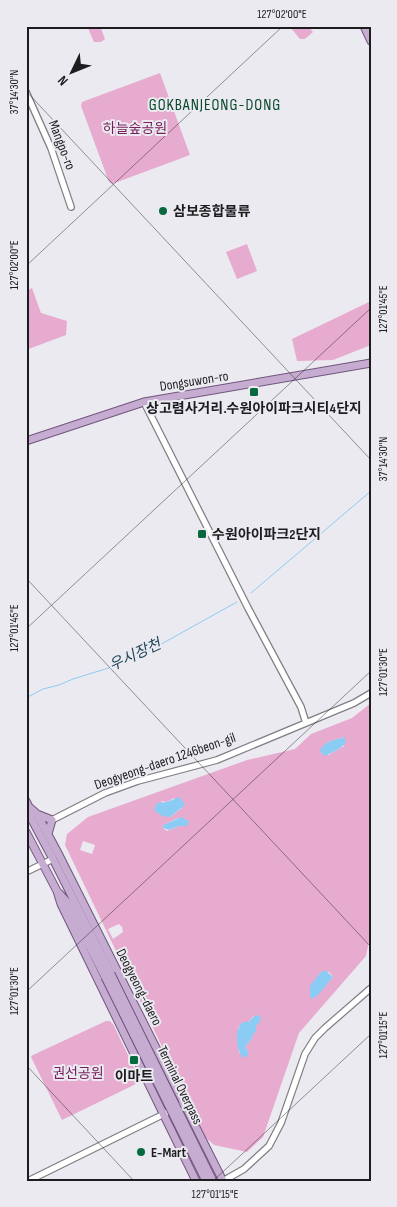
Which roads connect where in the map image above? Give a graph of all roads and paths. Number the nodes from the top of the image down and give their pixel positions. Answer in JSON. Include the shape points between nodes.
{"nodes":[{"id":1,"x":364,"y":26,"type":"edge"},
{"id":2,"x":371,"y":41,"type":"edge"},
{"id":3,"x":26,"y":92,"type":"edge"},
{"id":4,"x":71,"y":207,"type":"dead end"},
{"id":5,"x":371,"y":363,"type":"edge"},
{"id":6,"x":144,"y":402,"type":"junction"},
{"id":7,"x":26,"y":441,"type":"edge"},
{"id":8,"x":371,"y":693,"type":"edge"},
{"id":9,"x":306,"y":723,"type":"junction"},
{"id":10,"x":28,"y":804,"type":"edge"},
{"id":11,"x":37,"y":814,"type":"junction"},
{"id":12,"x":52,"y":820,"type":"junction"},
{"id":13,"x":26,"y":832,"type":"edge"},
{"id":14,"x":48,"y":834,"type":"junction"},
{"id":15,"x":54,"y":859,"type":"junction"},
{"id":16,"x":43,"y":864,"type":"junction"},
{"id":17,"x":26,"y":872,"type":"edge"},
{"id":18,"x":58,"y":891,"type":"junction"},
{"id":19,"x":108,"y":976,"type":"junction"},
{"id":20,"x":371,"y":988,"type":"edge"},
{"id":21,"x":184,"y":1103,"type":"junction"},
{"id":22,"x":164,"y":1114,"type":"junction"},
{"id":23,"x":28,"y":1181,"type":"edge"},
{"id":24,"x":196,"y":1181,"type":"edge"},
{"id":25,"x":206,"y":1181,"type":"edge"},
{"id":26,"x":213,"y":1181,"type":"edge"},
{"id":27,"x":223,"y":1181,"type":"edge"}],
"edges":[{"from":1,"to":2,"type":"main road"},
{"from":3,"to":4,"type":"street","name":"Mangpo-ro","via":[[51,148]]},
{"from":5,"to":6,"type":"main road","name":"Dongsuwon-ro"},
{"from":6,"to":7,"type":"main road","name":"Dongsuwon-ro"},
{"from":6,"to":9,"type":"street","via":[[301,707]]},
{"from":8,"to":9,"type":"street","name":"Deogyeong-daero 1246beon-gil"},
{"from":9,"to":12,"type":"street","name":"Deogyeong-daero 1246beon-gil","via":[[217,760],[105,793]]},
{"from":10,"to":11,"type":"main road","name":"Deogyeong-daero"},
{"from":10,"to":15,"type":"main road","name":"Deogyeong-daero","via":[[31,818]]},
{"from":11,"to":12,"type":"main road"},
{"from":11,"to":14,"type":"main road","name":"Deogyeong-daero"},
{"from":12,"to":14,"type":"main road"},
{"from":13,"to":16,"type":"main road","name":"Deogyeong-daero"},
{"from":14,"to":21,"type":"main road","name":"Deogyeong-daero"},
{"from":15,"to":16,"type":"street"},
{"from":15,"to":19,"type":"main road","name":"Deogyeong-daero"},
{"from":16,"to":17,"type":"street"},
{"from":16,"to":18,"type":"main road","name":"Deogyeong-daero"},
{"from":18,"to":19,"type":"main road","name":"Deogyeong-daero"},
{"from":18,"to":22,"type":"main road","name":"Deogyeong-daero","via":[[61,904]]},
{"from":19,"to":25,"type":"main road","name":"Terminal Overpass","bridge":true},
{"from":19,"to":26,"type":"main road","name":"Terminal Overpass","bridge":true},
{"from":20,"to":27,"type":"street","via":[[325,1028],[304,1054],[281,1123],[269,1146],[244,1169]]},
{"from":21,"to":22,"type":"street"},
{"from":21,"to":27,"type":"main road","name":"Deogyeong-daero"},
{"from":22,"to":23,"type":"street"},
{"from":22,"to":24,"type":"main road","name":"Deogyeong-daero"}]}
